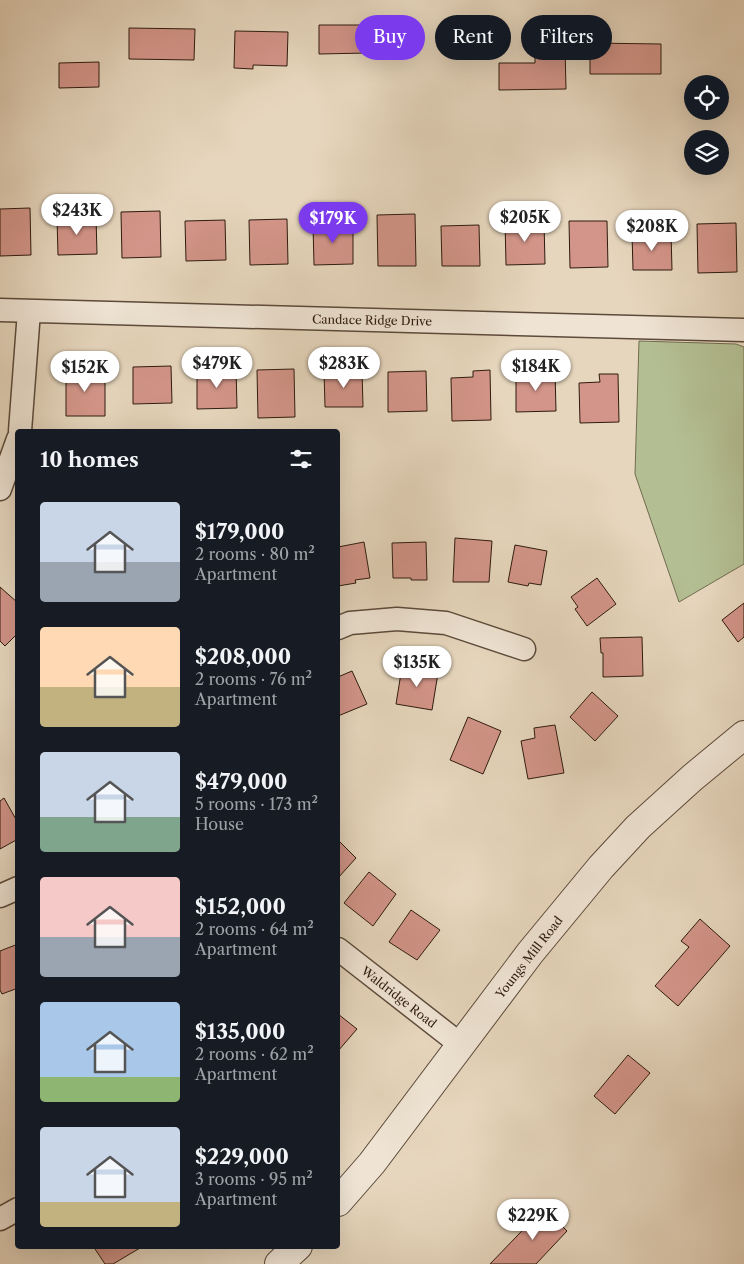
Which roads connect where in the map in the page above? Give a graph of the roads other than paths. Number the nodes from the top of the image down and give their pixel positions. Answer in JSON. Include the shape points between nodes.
{"nodes":[{"id":1,"x":0,"y":310,"type":"edge"},
{"id":2,"x":29,"y":311,"type":"junction"},
{"id":3,"x":744,"y":330,"type":"edge"},
{"id":4,"x":20,"y":429,"type":"edge"},
{"id":5,"x":15,"y":447,"type":"edge"},
{"id":6,"x":0,"y":489,"type":"edge"},
{"id":7,"x":340,"y":627,"type":"edge"},
{"id":8,"x":524,"y":649,"type":"dead end"},
{"id":9,"x":744,"y":734,"type":"edge"},
{"id":10,"x":15,"y":889,"type":"edge"},
{"id":11,"x":0,"y":896,"type":"edge"},
{"id":12,"x":340,"y":951,"type":"edge"},
{"id":13,"x":461,"y":1045,"type":"junction"},
{"id":14,"x":340,"y":1200,"type":"edge"},
{"id":15,"x":15,"y":1211,"type":"edge"},
{"id":16,"x":0,"y":1219,"type":"edge"},
{"id":17,"x":295,"y":1249,"type":"edge"},
{"id":18,"x":279,"y":1264,"type":"edge"}],
"edges":[{"from":1,"to":2,"type":"street","name":"Candace Ridge Drive"},
{"from":2,"to":3,"type":"street","name":"Candace Ridge Drive"},
{"from":2,"to":4,"type":"street"},
{"from":5,"to":6,"type":"street"},
{"from":7,"to":8,"type":"street","via":[[350,623],[397,619],[446,623]]},
{"from":9,"to":13,"type":"street","name":"Youngs Mill Road","via":[[638,827],[530,953]]},
{"from":10,"to":11,"type":"street"},
{"from":12,"to":13,"type":"street","name":"Waldridge Road"},
{"from":13,"to":14,"type":"street","name":"Youngs Mill Road","via":[[372,1163]]},
{"from":15,"to":16,"type":"street"},
{"from":17,"to":18,"type":"street"}]}
